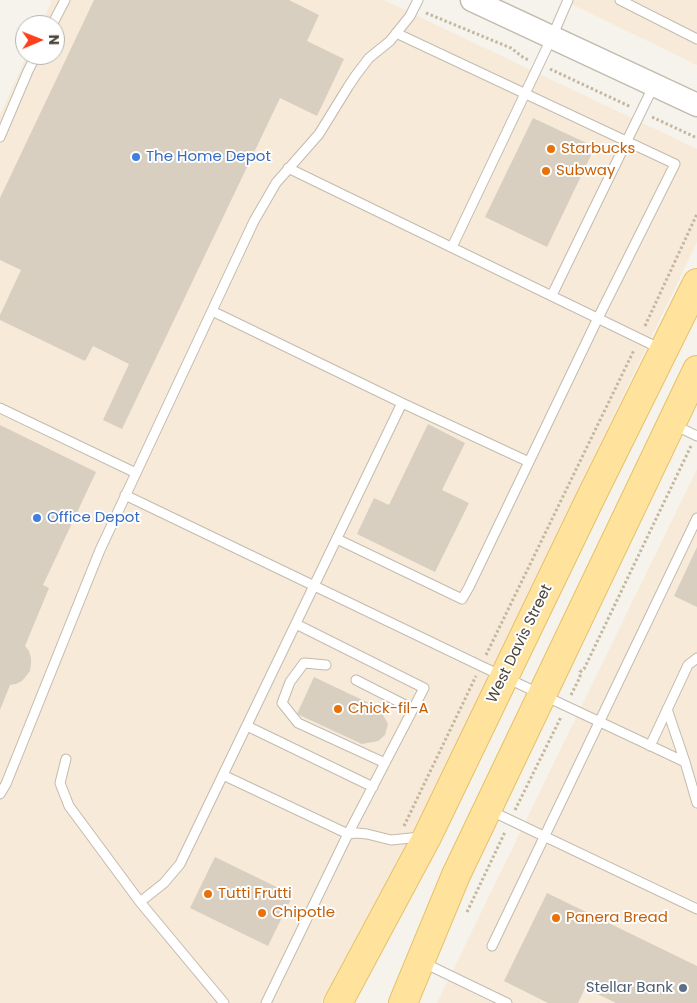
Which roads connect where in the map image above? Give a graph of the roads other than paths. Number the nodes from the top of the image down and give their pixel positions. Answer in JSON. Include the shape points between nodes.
{"nodes":[{"id":1,"x":64,"y":0,"type":"edge"},
{"id":2,"x":418,"y":0,"type":"edge"},
{"id":3,"x":472,"y":0,"type":"edge"},
{"id":4,"x":568,"y":0,"type":"edge"},
{"id":5,"x":620,"y":0,"type":"edge"},
{"id":6,"x":57,"y":15,"type":"edge"},
{"id":7,"x":396,"y":33,"type":"junction"},
{"id":8,"x":552,"y":37,"type":"junction"},
{"id":9,"x":697,"y":38,"type":"edge"},
{"id":10,"x":31,"y":65,"type":"edge"},
{"id":11,"x":654,"y":85,"type":"junction"},
{"id":12,"x":525,"y":93,"type":"junction"},
{"id":13,"x":697,"y":105,"type":"edge"},
{"id":14,"x":0,"y":137,"type":"edge"},
{"id":15,"x":627,"y":142,"type":"junction"},
{"id":16,"x":288,"y":168,"type":"junction"},
{"id":17,"x":452,"y":247,"type":"junction"},
{"id":18,"x":697,"y":283,"type":"edge"},
{"id":19,"x":552,"y":295,"type":"junction"},
{"id":20,"x":212,"y":311,"type":"junction"},
{"id":21,"x":598,"y":318,"type":"junction"},
{"id":22,"x":664,"y":350,"type":"junction"},
{"id":23,"x":696,"y":376,"type":"edge"},
{"id":24,"x":402,"y":403,"type":"junction"},
{"id":25,"x":0,"y":408,"type":"edge"},
{"id":26,"x":672,"y":424,"type":"junction"},
{"id":27,"x":697,"y":436,"type":"edge"},
{"id":28,"x":529,"y":462,"type":"junction"},
{"id":29,"x":136,"y":473,"type":"junction"},
{"id":30,"x":125,"y":495,"type":"junction"},
{"id":31,"x":697,"y":518,"type":"edge"},
{"id":32,"x":337,"y":539,"type":"junction"},
{"id":33,"x":314,"y":586,"type":"junction"},
{"id":34,"x":296,"y":624,"type":"junction"},
{"id":35,"x":697,"y":658,"type":"edge"},
{"id":36,"x":326,"y":665,"type":"dead end"},
{"id":37,"x":493,"y":671,"type":"junction"},
{"id":38,"x":356,"y":680,"type":"dead end"},
{"id":39,"x":542,"y":695,"type":"junction"},
{"id":40,"x":413,"y":708,"type":"junction"},
{"id":41,"x":667,"y":709,"type":"junction"},
{"id":42,"x":599,"y":722,"type":"junction"},
{"id":43,"x":247,"y":726,"type":"junction"},
{"id":44,"x":650,"y":746,"type":"junction"},
{"id":45,"x":66,"y":759,"type":"dead end"},
{"id":46,"x":685,"y":762,"type":"junction"},
{"id":47,"x":385,"y":763,"type":"junction"},
{"id":48,"x":223,"y":775,"type":"junction"},
{"id":49,"x":373,"y":787,"type":"junction"},
{"id":50,"x":0,"y":794,"type":"edge"},
{"id":51,"x":697,"y":803,"type":"edge"},
{"id":52,"x":488,"y":810,"type":"junction"},
{"id":53,"x":348,"y":834,"type":"junction"},
{"id":54,"x":545,"y":836,"type":"junction"},
{"id":55,"x":426,"y":837,"type":"junction"},
{"id":56,"x":140,"y":902,"type":"junction"},
{"id":57,"x":697,"y":909,"type":"edge"},
{"id":58,"x":492,"y":946,"type":"dead end"},
{"id":59,"x":420,"y":961,"type":"junction"},
{"id":60,"x":224,"y":1003,"type":"edge"},
{"id":61,"x":266,"y":1003,"type":"edge"},
{"id":62,"x":338,"y":1003,"type":"edge"},
{"id":63,"x":403,"y":1003,"type":"edge"},
{"id":64,"x":508,"y":1003,"type":"edge"}],
"edges":[{"from":1,"to":6,"type":"lane"},
{"from":2,"to":7,"type":"lane"},
{"from":3,"to":8,"type":"street"},
{"from":4,"to":8,"type":"lane"},
{"from":5,"to":9,"type":"lane"},
{"from":7,"to":12,"type":"lane"},
{"from":7,"to":16,"type":"lane","via":[[369,58],[319,134]]},
{"from":8,"to":11,"type":"street"},
{"from":8,"to":12,"type":"lane"},
{"from":10,"to":14,"type":"lane"},
{"from":11,"to":13,"type":"street"},
{"from":11,"to":15,"type":"lane"},
{"from":12,"to":15,"type":"lane"},
{"from":12,"to":17,"type":"lane"},
{"from":15,"to":19,"type":"lane"},
{"from":15,"to":21,"type":"lane","via":[[675,164]]},
{"from":16,"to":17,"type":"lane"},
{"from":16,"to":20,"type":"lane","via":[[254,221]]},
{"from":17,"to":19,"type":"lane"},
{"from":18,"to":22,"type":"main road","name":"West Davis Street"},
{"from":19,"to":21,"type":"lane"},
{"from":20,"to":24,"type":"lane"},
{"from":20,"to":29,"type":"lane"},
{"from":21,"to":22,"type":"lane"},
{"from":21,"to":28,"type":"lane"},
{"from":22,"to":37,"type":"main road","name":"West Davis Street"},
{"from":23,"to":26,"type":"main road"},
{"from":24,"to":28,"type":"lane"},
{"from":24,"to":32,"type":"lane"},
{"from":25,"to":29,"type":"lane"},
{"from":26,"to":27,"type":"lane"},
{"from":26,"to":39,"type":"main road"},
{"from":28,"to":32,"type":"lane","via":[[462,598]]},
{"from":29,"to":30,"type":"lane"},
{"from":30,"to":33,"type":"lane"},
{"from":30,"to":50,"type":"lane"},
{"from":31,"to":42,"type":"lane"},
{"from":32,"to":33,"type":"lane"},
{"from":33,"to":34,"type":"lane"},
{"from":33,"to":37,"type":"lane"},
{"from":34,"to":40,"type":"lane","via":[[424,688]]},
{"from":34,"to":43,"type":"lane"},
{"from":35,"to":41,"type":"lane","via":[[688,666]]},
{"from":36,"to":47,"type":"lane","via":[[304,663],[290,682],[282,704],[298,723]]},
{"from":37,"to":39,"type":"lane"},
{"from":37,"to":55,"type":"main road","name":"West Davis Street"},
{"from":38,"to":40,"type":"lane"},
{"from":39,"to":42,"type":"lane"},
{"from":39,"to":52,"type":"main road"},
{"from":40,"to":47,"type":"lane"},
{"from":41,"to":44,"type":"lane"},
{"from":41,"to":46,"type":"lane"},
{"from":42,"to":44,"type":"lane"},
{"from":42,"to":54,"type":"lane"},
{"from":43,"to":48,"type":"lane"},
{"from":43,"to":49,"type":"lane"},
{"from":44,"to":46,"type":"lane"},
{"from":45,"to":56,"type":"lane","via":[[60,783],[69,806]]},
{"from":46,"to":51,"type":"lane"},
{"from":47,"to":49,"type":"lane"},
{"from":48,"to":53,"type":"lane"},
{"from":48,"to":56,"type":"lane","via":[[180,864],[164,883]]},
{"from":49,"to":53,"type":"lane"},
{"from":52,"to":54,"type":"lane"},
{"from":52,"to":59,"type":"main road"},
{"from":53,"to":55,"type":"lane","via":[[398,840]]},
{"from":53,"to":61,"type":"lane"},
{"from":54,"to":57,"type":"lane"},
{"from":54,"to":58,"type":"lane"},
{"from":55,"to":62,"type":"main road","name":"West Davis Street"},
{"from":56,"to":60,"type":"lane"},
{"from":59,"to":63,"type":"main road"},
{"from":59,"to":64,"type":"lane"}]}
